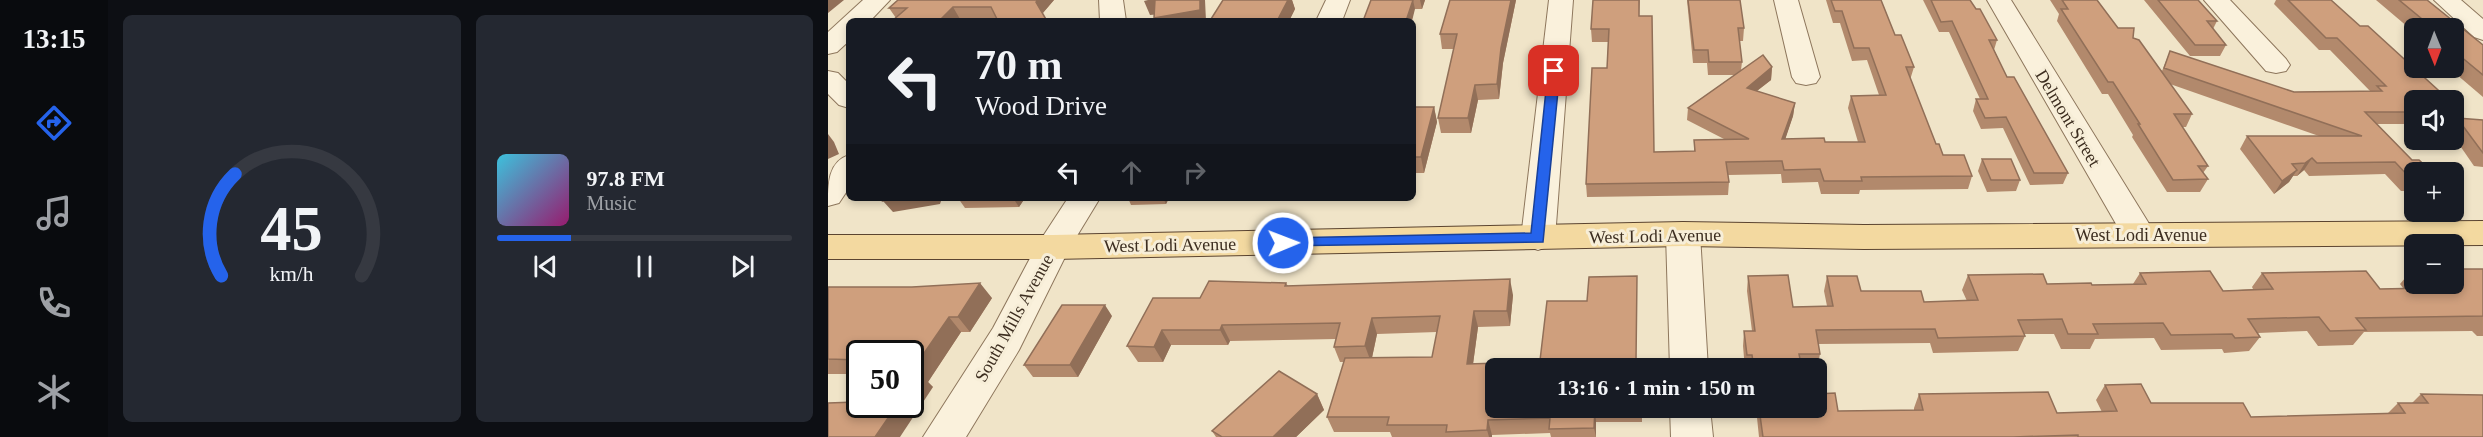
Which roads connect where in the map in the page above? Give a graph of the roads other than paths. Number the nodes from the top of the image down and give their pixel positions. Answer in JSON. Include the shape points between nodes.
{"nodes":[{"id":1,"x":878,"y":0,"type":"edge"},
{"id":2,"x":1111,"y":0,"type":"edge"},
{"id":3,"x":1338,"y":0,"type":"edge"},
{"id":4,"x":1561,"y":0,"type":"edge"},
{"id":5,"x":1786,"y":0,"type":"edge"},
{"id":6,"x":1999,"y":0,"type":"edge"},
{"id":7,"x":2216,"y":0,"type":"edge"},
{"id":8,"x":2446,"y":0,"type":"edge"},
{"id":9,"x":858,"y":18,"type":"edge"},
{"id":10,"x":1113,"y":18,"type":"edge"},
{"id":11,"x":1330,"y":18,"type":"edge"},
{"id":12,"x":846,"y":30,"type":"edge"},
{"id":13,"x":2483,"y":32,"type":"edge"},
{"id":14,"x":828,"y":46,"type":"edge"},
{"id":15,"x":2276,"y":65,"type":"dead end"},
{"id":16,"x":1806,"y":77,"type":"dead end"},
{"id":17,"x":828,"y":79,"type":"edge"},
{"id":18,"x":846,"y":96,"type":"edge"},
{"id":19,"x":846,"y":169,"type":"edge"},
{"id":20,"x":828,"y":195,"type":"edge"},
{"id":21,"x":1082,"y":201,"type":"edge"},
{"id":22,"x":2483,"y":233,"type":"edge"},
{"id":23,"x":1683,"y":234,"type":"junction"},
{"id":24,"x":2139,"y":235,"type":"junction"},
{"id":25,"x":1538,"y":238,"type":"junction"},
{"id":26,"x":1053,"y":247,"type":"junction"},
{"id":27,"x":828,"y":248,"type":"edge"},
{"id":28,"x":1689,"y":358,"type":"edge"},
{"id":29,"x":1691,"y":418,"type":"edge"},
{"id":30,"x":944,"y":437,"type":"edge"},
{"id":31,"x":1692,"y":437,"type":"edge"}],
"edges":[{"from":1,"to":9,"type":"street"},
{"from":2,"to":10,"type":"street"},
{"from":3,"to":11,"type":"street"},
{"from":4,"to":25,"type":"street"},
{"from":5,"to":16,"type":"street"},
{"from":6,"to":24,"type":"street","name":"Delmont Street"},
{"from":7,"to":15,"type":"street"},
{"from":8,"to":13,"type":"street"},
{"from":12,"to":14,"type":"street"},
{"from":17,"to":18,"type":"street"},
{"from":19,"to":20,"type":"street"},
{"from":21,"to":26,"type":"street","name":"South Mills Avenue"},
{"from":22,"to":24,"type":"main road","name":"West Lodi Avenue"},
{"from":23,"to":24,"type":"main road","name":"West Lodi Avenue"},
{"from":23,"to":25,"type":"main road","name":"West Lodi Avenue"},
{"from":23,"to":28,"type":"street"},
{"from":25,"to":26,"type":"main road","name":"West Lodi Avenue"},
{"from":26,"to":27,"type":"main road","name":"West Lodi Avenue"},
{"from":26,"to":30,"type":"street","name":"South Mills Avenue","via":[[1006,339]]},
{"from":29,"to":31,"type":"street"}]}
